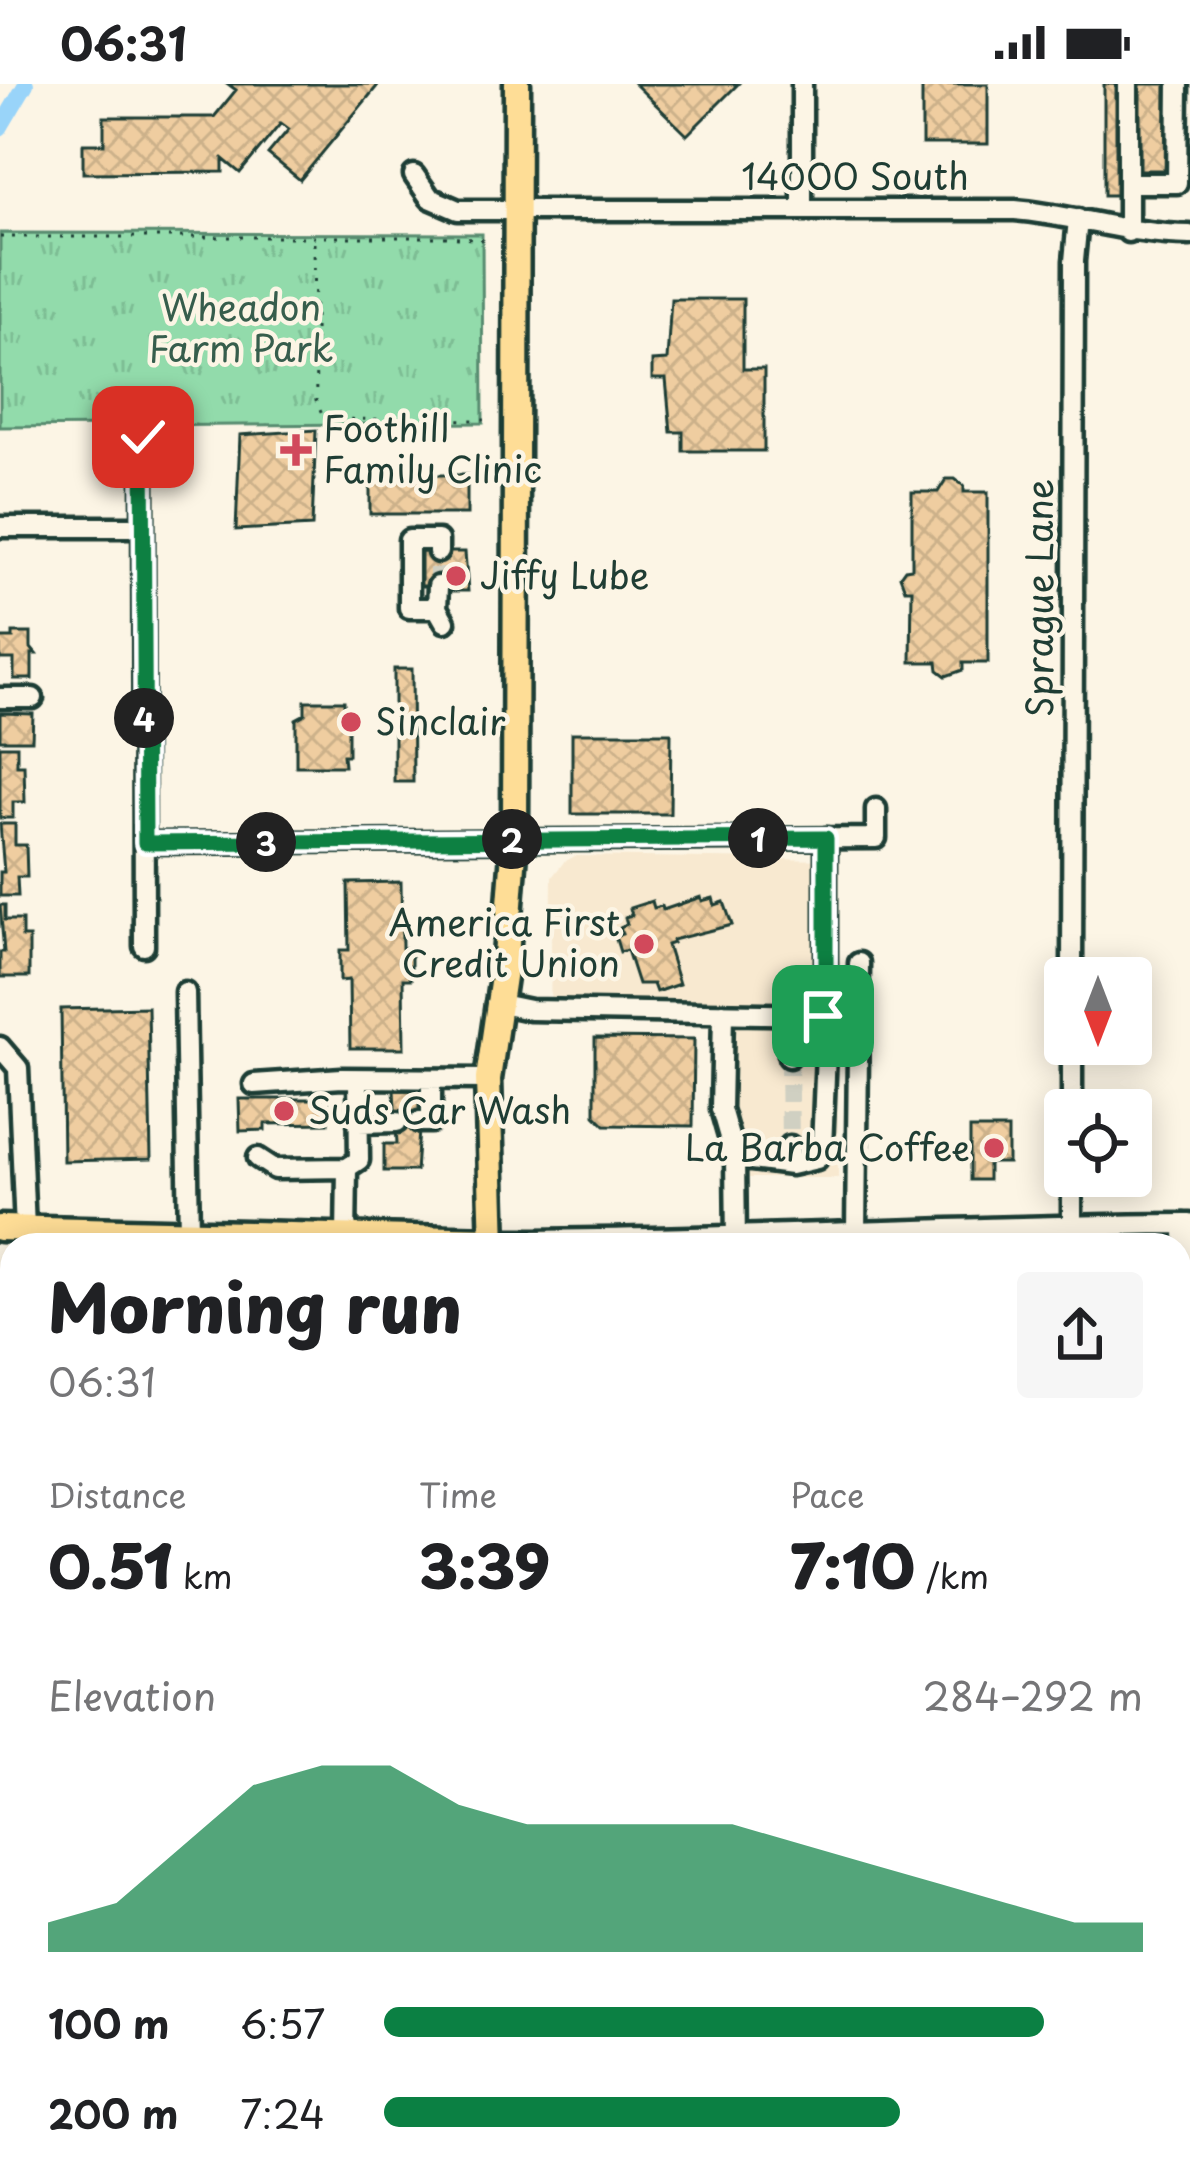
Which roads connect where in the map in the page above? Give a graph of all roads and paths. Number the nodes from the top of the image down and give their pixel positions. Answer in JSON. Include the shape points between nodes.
{"nodes":[{"id":1,"x":517,"y":84,"type":"edge"},
{"id":2,"x":802,"y":84,"type":"edge"},
{"id":3,"x":1128,"y":84,"type":"edge"},
{"id":4,"x":1178,"y":84,"type":"edge"},
{"id":5,"x":414,"y":175,"type":"dead end"},
{"id":6,"x":1128,"y":183,"type":"junction"},
{"id":7,"x":516,"y":209,"type":"junction"},
{"id":8,"x":802,"y":209,"type":"junction"},
{"id":9,"x":1078,"y":219,"type":"junction"},
{"id":10,"x":1128,"y":232,"type":"junction"},
{"id":11,"x":1190,"y":235,"type":"edge"},
{"id":12,"x":0,"y":237,"type":"edge"},
{"id":13,"x":314,"y":239,"type":"junction"},
{"id":14,"x":486,"y":240,"type":"dead end"},
{"id":15,"x":485,"y":420,"type":"dead end"},
{"id":16,"x":143,"y":437,"type":"dead end"},
{"id":17,"x":0,"y":527,"type":"edge"},
{"id":18,"x":143,"y":527,"type":"junction"},
{"id":19,"x":438,"y":552,"type":"dead end"},
{"id":20,"x":438,"y":586,"type":"dead end"},
{"id":21,"x":0,"y":698,"type":"edge"},
{"id":22,"x":33,"y":698,"type":"dead end"},
{"id":23,"x":876,"y":809,"type":"dead end"},
{"id":24,"x":826,"y":838,"type":"junction"},
{"id":25,"x":515,"y":839,"type":"junction"},
{"id":26,"x":145,"y":843,"type":"junction"},
{"id":27,"x":144,"y":946,"type":"dead end"},
{"id":28,"x":1072,"y":957,"type":"edge"},
{"id":29,"x":859,"y":963,"type":"dead end"},
{"id":30,"x":184,"y":992,"type":"dead end"},
{"id":31,"x":496,"y":1004,"type":"junction"},
{"id":32,"x":723,"y":1013,"type":"junction"},
{"id":33,"x":822,"y":1023,"type":"junction"},
{"id":34,"x":0,"y":1047,"type":"edge"},
{"id":35,"x":789,"y":1057,"type":"tunnel mouth"},
{"id":36,"x":488,"y":1079,"type":"junction"},
{"id":37,"x":358,"y":1080,"type":"junction"},
{"id":38,"x":431,"y":1080,"type":"junction"},
{"id":39,"x":254,"y":1084,"type":"dead end"},
{"id":40,"x":10,"y":1105,"type":"edge"},
{"id":41,"x":397,"y":1122,"type":"dead end"},
{"id":42,"x":419,"y":1122,"type":"dead end"},
{"id":43,"x":358,"y":1123,"type":"junction"},
{"id":44,"x":258,"y":1158,"type":"dead end"},
{"id":45,"x":735,"y":1158,"type":"junction"},
{"id":46,"x":347,"y":1168,"type":"junction"},
{"id":47,"x":1072,"y":1197,"type":"edge"},
{"id":48,"x":1072,"y":1225,"type":"junction"},
{"id":49,"x":1187,"y":1225,"type":"edge"},
{"id":50,"x":13,"y":1229,"type":"edge"},
{"id":51,"x":856,"y":1232,"type":"junction"},
{"id":52,"x":130,"y":1233,"type":"edge"},
{"id":53,"x":189,"y":1233,"type":"edge"},
{"id":54,"x":346,"y":1233,"type":"edge"},
{"id":55,"x":493,"y":1233,"type":"edge"},
{"id":56,"x":736,"y":1233,"type":"edge"},
{"id":57,"x":843,"y":1233,"type":"edge"},
{"id":58,"x":867,"y":1233,"type":"edge"},
{"id":59,"x":966,"y":1233,"type":"edge"}],
"edges":[{"from":1,"to":7,"type":"main road"},
{"from":2,"to":8,"type":"street"},
{"from":3,"to":6,"type":"street"},
{"from":4,"to":6,"type":"street","via":[[1177,183]]},
{"from":5,"to":7,"type":"street","name":"14000 South","via":[[430,197],[458,209]]},
{"from":6,"to":10,"type":"street"},
{"from":7,"to":8,"type":"street","name":"14000 South"},
{"from":7,"to":25,"type":"main road"},
{"from":8,"to":9,"type":"street","name":"14000 South","via":[[1015,210]]},
{"from":9,"to":10,"type":"street","name":"14000 South"},
{"from":9,"to":28,"type":"street","name":"Sprague Lane"},
{"from":10,"to":11,"type":"street","name":"14000 South"},
{"from":12,"to":13,"type":"path"},
{"from":13,"to":14,"type":"path"},
{"from":13,"to":15,"type":"path","via":[[316,401],[323,419]]},
{"from":16,"to":18,"type":"street"},
{"from":17,"to":18,"type":"street"},
{"from":18,"to":26,"type":"street"},
{"from":19,"to":20,"type":"street","via":[[438,540],[409,540],[409,608],[441,615]]},
{"from":21,"to":22,"type":"street"},
{"from":23,"to":24,"type":"street","via":[[876,838]]},
{"from":24,"to":25,"type":"street"},
{"from":24,"to":33,"type":"street"},
{"from":25,"to":26,"type":"street"},
{"from":25,"to":31,"type":"main road"},
{"from":26,"to":27,"type":"street"},
{"from":29,"to":51,"type":"street"},
{"from":30,"to":53,"type":"street"},
{"from":31,"to":32,"type":"street"},
{"from":31,"to":36,"type":"main road"},
{"from":32,"to":33,"type":"street"},
{"from":32,"to":45,"type":"street","via":[[722,1108]]},
{"from":33,"to":35,"type":"street","via":[[790,1037]]},
{"from":33,"to":45,"type":"street","via":[[817,1159]]},
{"from":34,"to":40,"type":"street","via":[[18,1068]]},
{"from":36,"to":38,"type":"street"},
{"from":36,"to":55,"type":"main road"},
{"from":37,"to":38,"type":"street"},
{"from":37,"to":39,"type":"street"},
{"from":37,"to":43,"type":"street"},
{"from":38,"to":42,"type":"street","via":[[431,1122]]},
{"from":40,"to":50,"type":"street"},
{"from":41,"to":43,"type":"street"},
{"from":43,"to":46,"type":"street","via":[[359,1160]]},
{"from":44,"to":46,"type":"street","via":[[275,1169]]},
{"from":45,"to":56,"type":"street"},
{"from":46,"to":54,"type":"street"},
{"from":47,"to":48,"type":"street"},
{"from":48,"to":49,"type":"street"},
{"from":48,"to":59,"type":"street"},
{"from":50,"to":52,"type":"main road"},
{"from":51,"to":57,"type":"street"},
{"from":51,"to":58,"type":"street"}]}
